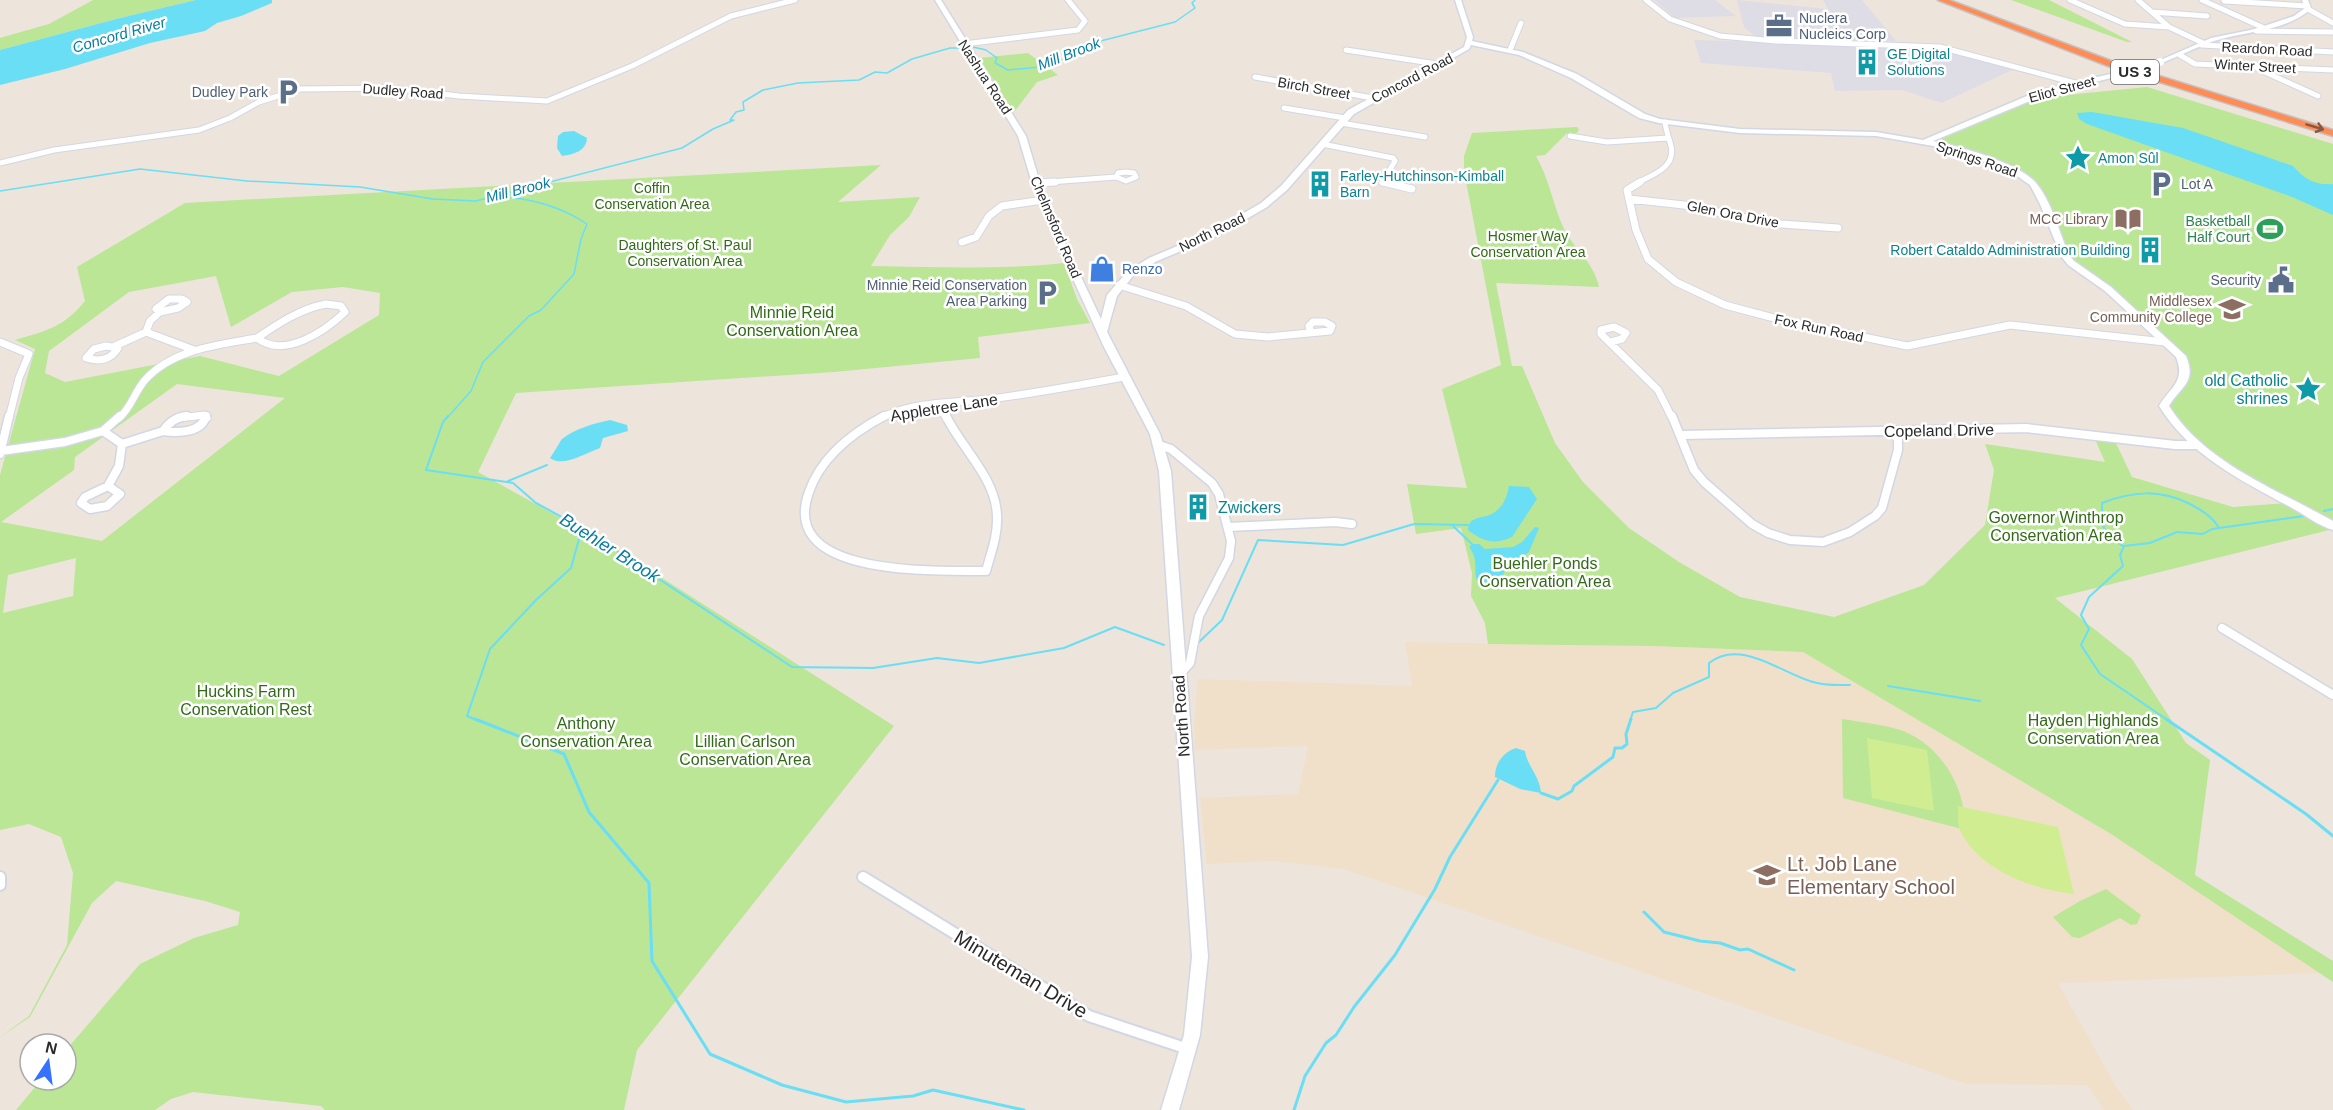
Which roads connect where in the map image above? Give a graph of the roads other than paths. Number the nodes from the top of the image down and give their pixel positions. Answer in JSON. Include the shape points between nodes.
{"nodes":[{"id":1,"x":795,"y":0,"type":"edge"},
{"id":2,"x":938,"y":0,"type":"edge"},
{"id":3,"x":1068,"y":0,"type":"edge"},
{"id":4,"x":1458,"y":0,"type":"edge"},
{"id":5,"x":1646,"y":0,"type":"edge"},
{"id":6,"x":1942,"y":0,"type":"edge"},
{"id":7,"x":1964,"y":0,"type":"edge"},
{"id":8,"x":2070,"y":0,"type":"edge"},
{"id":9,"x":2138,"y":0,"type":"edge"},
{"id":10,"x":2202,"y":0,"type":"edge"},
{"id":11,"x":2224,"y":2,"type":"dead end"},
{"id":12,"x":2307,"y":5,"type":"edge"},
{"id":13,"x":2151,"y":12,"type":"junction"},
{"id":14,"x":2207,"y":16,"type":"dead end"},
{"id":15,"x":1521,"y":23,"type":"dead end"},
{"id":16,"x":2333,"y":23,"type":"edge"},
{"id":17,"x":2169,"y":27,"type":"junction"},
{"id":18,"x":2264,"y":28,"type":"junction"},
{"id":19,"x":2256,"y":31,"type":"junction"},
{"id":20,"x":2333,"y":32,"type":"edge"},
{"id":21,"x":1470,"y":43,"type":"junction"},
{"id":22,"x":963,"y":44,"type":"junction"},
{"id":23,"x":2202,"y":44,"type":"junction"},
{"id":24,"x":1346,"y":50,"type":"dead end"},
{"id":25,"x":1510,"y":50,"type":"junction"},
{"id":26,"x":2333,"y":52,"type":"edge"},
{"id":27,"x":2180,"y":55,"type":"junction"},
{"id":28,"x":1437,"y":64,"type":"junction"},
{"id":29,"x":2253,"y":66,"type":"junction"},
{"id":30,"x":2333,"y":70,"type":"edge"},
{"id":31,"x":1256,"y":77,"type":"dead end"},
{"id":32,"x":2079,"y":84,"type":"junction"},
{"id":33,"x":2318,"y":96,"type":"dead end"},
{"id":34,"x":1373,"y":98,"type":"junction"},
{"id":35,"x":1284,"y":108,"type":"dead end"},
{"id":36,"x":1343,"y":120,"type":"junction"},
{"id":37,"x":1665,"y":122,"type":"junction"},
{"id":38,"x":2333,"y":123,"type":"edge"},
{"id":39,"x":2333,"y":133,"type":"edge"},
{"id":40,"x":1570,"y":136,"type":"dead end"},
{"id":41,"x":1425,"y":137,"type":"dead end"},
{"id":42,"x":1668,"y":138,"type":"junction"},
{"id":43,"x":1925,"y":142,"type":"junction"},
{"id":44,"x":1322,"y":144,"type":"junction"},
{"id":45,"x":1028,"y":157,"type":"joint"},
{"id":46,"x":0,"y":163,"type":"edge"},
{"id":47,"x":1116,"y":177,"type":"dead end"},
{"id":48,"x":1036,"y":183,"type":"junction"},
{"id":49,"x":1412,"y":189,"type":"dead end"},
{"id":50,"x":1629,"y":199,"type":"junction"},
{"id":51,"x":1043,"y":200,"type":"junction"},
{"id":52,"x":1838,"y":228,"type":"dead end"},
{"id":53,"x":976,"y":237,"type":"junction"},
{"id":54,"x":962,"y":242,"type":"dead end"},
{"id":55,"x":984,"y":242,"type":"dead end"},
{"id":56,"x":1119,"y":285,"type":"junction"},
{"id":57,"x":1086,"y":296,"type":"junction"},
{"id":58,"x":1112,"y":296,"type":"junction"},
{"id":59,"x":160,"y":312,"type":"dead end"},
{"id":60,"x":1101,"y":329,"type":"junction"},
{"id":61,"x":146,"y":332,"type":"junction"},
{"id":62,"x":1311,"y":333,"type":"dead end"},
{"id":63,"x":257,"y":338,"type":"junction"},
{"id":64,"x":0,"y":342,"type":"edge"},
{"id":65,"x":1611,"y":342,"type":"dead end"},
{"id":66,"x":2165,"y":342,"type":"junction"},
{"id":67,"x":115,"y":346,"type":"dead end"},
{"id":68,"x":194,"y":350,"type":"junction"},
{"id":69,"x":1124,"y":377,"type":"junction"},
{"id":70,"x":940,"y":405,"type":"junction"},
{"id":71,"x":103,"y":431,"type":"junction"},
{"id":72,"x":163,"y":431,"type":"junction"},
{"id":73,"x":1893,"y":431,"type":"junction"},
{"id":74,"x":1681,"y":435,"type":"junction"},
{"id":75,"x":122,"y":444,"type":"junction"},
{"id":76,"x":1159,"y":445,"type":"junction"},
{"id":77,"x":2196,"y":445,"type":"junction"},
{"id":78,"x":1,"y":452,"type":"edge"},
{"id":79,"x":108,"y":486,"type":"dead end"},
{"id":80,"x":1352,"y":524,"type":"dead end"},
{"id":81,"x":2333,"y":526,"type":"edge"},
{"id":82,"x":1228,"y":527,"type":"junction"},
{"id":83,"x":2222,"y":628,"type":"dead end"},
{"id":84,"x":1179,"y":675,"type":"junction"},
{"id":85,"x":2333,"y":695,"type":"edge"},
{"id":86,"x":863,"y":877,"type":"dead end"},
{"id":87,"x":0,"y":878,"type":"edge"},
{"id":88,"x":0,"y":885,"type":"edge"},
{"id":89,"x":1188,"y":1049,"type":"junction"},
{"id":90,"x":1170,"y":1110,"type":"edge"}],
"edges":[{"from":1,"to":46,"type":"street","name":"Dudley Road","via":[[731,16],[632,66],[547,101],[390,88],[300,89],[259,102],[199,130],[54,150]]},
{"from":2,"to":22,"type":"main road","name":"Nashua Road"},
{"from":3,"to":22,"type":"street","via":[[1086,23],[1078,30]]},
{"from":4,"to":21,"type":"main road","name":"Concord Road"},
{"from":5,"to":32,"type":"street","via":[[1670,19],[1720,36],[1947,48]]},
{"from":6,"to":39,"type":"highway","number":"US 3","one_way":true,"via":[[2111,64]]},
{"from":7,"to":38,"type":"highway","number":"US 3","via":[[2150,68]]},
{"from":8,"to":17,"type":"street","via":[[2125,24]]},
{"from":9,"to":13,"type":"street"},
{"from":10,"to":18,"type":"street"},
{"from":11,"to":12,"type":"street"},
{"from":12,"to":16,"type":"street"},
{"from":12,"to":18,"type":"main road","name":"Eliot Street","via":[[2298,16]]},
{"from":13,"to":14,"type":"street"},
{"from":13,"to":17,"type":"street"},
{"from":15,"to":25,"type":"street"},
{"from":17,"to":23,"type":"street"},
{"from":18,"to":19,"type":"main road","name":"Eliot Street"},
{"from":19,"to":20,"type":"street"},
{"from":19,"to":23,"type":"main road","name":"Eliot Street"},
{"from":21,"to":25,"type":"main road","name":"Springs Road"},
{"from":21,"to":28,"type":"main road","name":"Concord Road"},
{"from":22,"to":45,"type":"main road","name":"Nashua Road","via":[[1017,128]]},
{"from":23,"to":26,"type":"street","name":"Reardon Road"},
{"from":23,"to":27,"type":"main road","name":"Eliot Street"},
{"from":24,"to":28,"type":"street"},
{"from":25,"to":37,"type":"main road","name":"Springs Road","via":[[1574,76],[1646,118]]},
{"from":27,"to":29,"type":"street","name":"Winter Street","via":[[2195,64]]},
{"from":27,"to":32,"type":"main road","name":"Eliot Street","bridge":true},
{"from":28,"to":34,"type":"main road","name":"Concord Road"},
{"from":29,"to":30,"type":"street","name":"Winter Street"},
{"from":29,"to":33,"type":"street"},
{"from":31,"to":34,"type":"street","name":"Birch Street"},
{"from":32,"to":43,"type":"main road","name":"Eliot Street","via":[[2044,92]]},
{"from":34,"to":36,"type":"main road","name":"Concord Road"},
{"from":35,"to":36,"type":"street"},
{"from":36,"to":41,"type":"street"},
{"from":36,"to":44,"type":"main road","name":"Concord Road"},
{"from":37,"to":42,"type":"street"},
{"from":37,"to":43,"type":"main road","name":"Springs Road","via":[[1740,131],[1860,132]]},
{"from":40,"to":42,"type":"street","via":[[1607,142]]},
{"from":42,"to":50,"type":"street","via":[[1672,152],[1669,163],[1633,184],[1627,190]]},
{"from":43,"to":66,"type":"main road","name":"Springs Road","via":[[2023,174],[2044,204],[2065,256],[2078,270],[2108,289]]},
{"from":44,"to":49,"type":"street","via":[[1395,159],[1382,183]]},
{"from":44,"to":56,"type":"main road","name":"North Road","via":[[1264,205],[1218,232],[1139,267]]},
{"from":45,"to":48,"type":"main road","name":"Chelmsford Road"},
{"from":47,"to":48,"type":"street"},
{"from":48,"to":51,"type":"main road","name":"Chelmsford Road"},
{"from":50,"to":52,"type":"street","name":"Glen Ora Drive","via":[[1684,205],[1769,223]]},
{"from":50,"to":66,"type":"street","name":"Fox Run Road","via":[[1648,259],[1660,271],[1716,302],[1781,320],[1907,346],[2010,325]]},
{"from":51,"to":53,"type":"street","via":[[992,211]]},
{"from":51,"to":57,"type":"main road","name":"Chelmsford Road"},
{"from":53,"to":54,"type":"street"},
{"from":53,"to":55,"type":"street"},
{"from":56,"to":58,"type":"main road","name":"North Road"},
{"from":56,"to":62,"type":"street","via":[[1189,307],[1217,327],[1234,333]]},
{"from":57,"to":58,"type":"main road"},
{"from":57,"to":60,"type":"main road","name":"North Road"},
{"from":58,"to":60,"type":"main road","name":"North Road"},
{"from":59,"to":61,"type":"street","via":[[150,321]]},
{"from":60,"to":69,"type":"main road","name":"North Road"},
{"from":61,"to":67,"type":"street"},
{"from":61,"to":68,"type":"street"},
{"from":63,"to":63,"type":"street","via":[[310,307],[326,303],[341,306],[345,312],[316,333],[283,347],[268,347]]},
{"from":63,"to":68,"type":"street"},
{"from":64,"to":78,"type":"street","via":[[29,354],[19,378]]},
{"from":65,"to":74,"type":"street","via":[[1658,390]]},
{"from":66,"to":77,"type":"main road","name":"Springs Road","via":[[2187,367],[2184,382],[2164,406],[2170,419]]},
{"from":68,"to":71,"type":"street","via":[[163,365],[146,379],[132,397],[128,410]]},
{"from":69,"to":70,"type":"street","name":"Appletree Lane"},
{"from":69,"to":76,"type":"main road","name":"North Road"},
{"from":70,"to":70,"type":"street","name":"Appletree Lane","via":[[987,480],[996,502],[997,530],[986,571],[856,562],[822,546],[807,521],[805,503],[820,466],[838,446],[884,416]]},
{"from":71,"to":75,"type":"street"},
{"from":71,"to":78,"type":"street","via":[[65,442]]},
{"from":72,"to":72,"type":"street","via":[[180,417],[196,414],[207,418],[191,430]]},
{"from":72,"to":75,"type":"street"},
{"from":73,"to":74,"type":"street","name":"Copeland Drive"},
{"from":73,"to":74,"type":"street","via":[[1898,450],[1882,508],[1864,524],[1836,539],[1809,542],[1768,533],[1752,524],[1694,470]]},
{"from":73,"to":77,"type":"street","name":"Copeland Drive","via":[[2026,428]]},
{"from":75,"to":79,"type":"street","via":[[117,475]]},
{"from":76,"to":82,"type":"street","via":[[1172,449],[1212,483]]},
{"from":76,"to":84,"type":"main road","name":"North Road","via":[[1169,501]]},
{"from":77,"to":81,"type":"main road","name":"Springs Road"},
{"from":80,"to":82,"type":"street"},
{"from":82,"to":84,"type":"street","via":[[1229,558],[1198,616],[1191,663]]},
{"from":83,"to":85,"type":"street"},
{"from":84,"to":89,"type":"main road","name":"North Road","via":[[1200,957]]},
{"from":86,"to":89,"type":"street","name":"Minuteman Drive","via":[[1089,1016]]},
{"from":87,"to":88,"type":"street"},
{"from":89,"to":90,"type":"main road","name":"North Road"}]}
